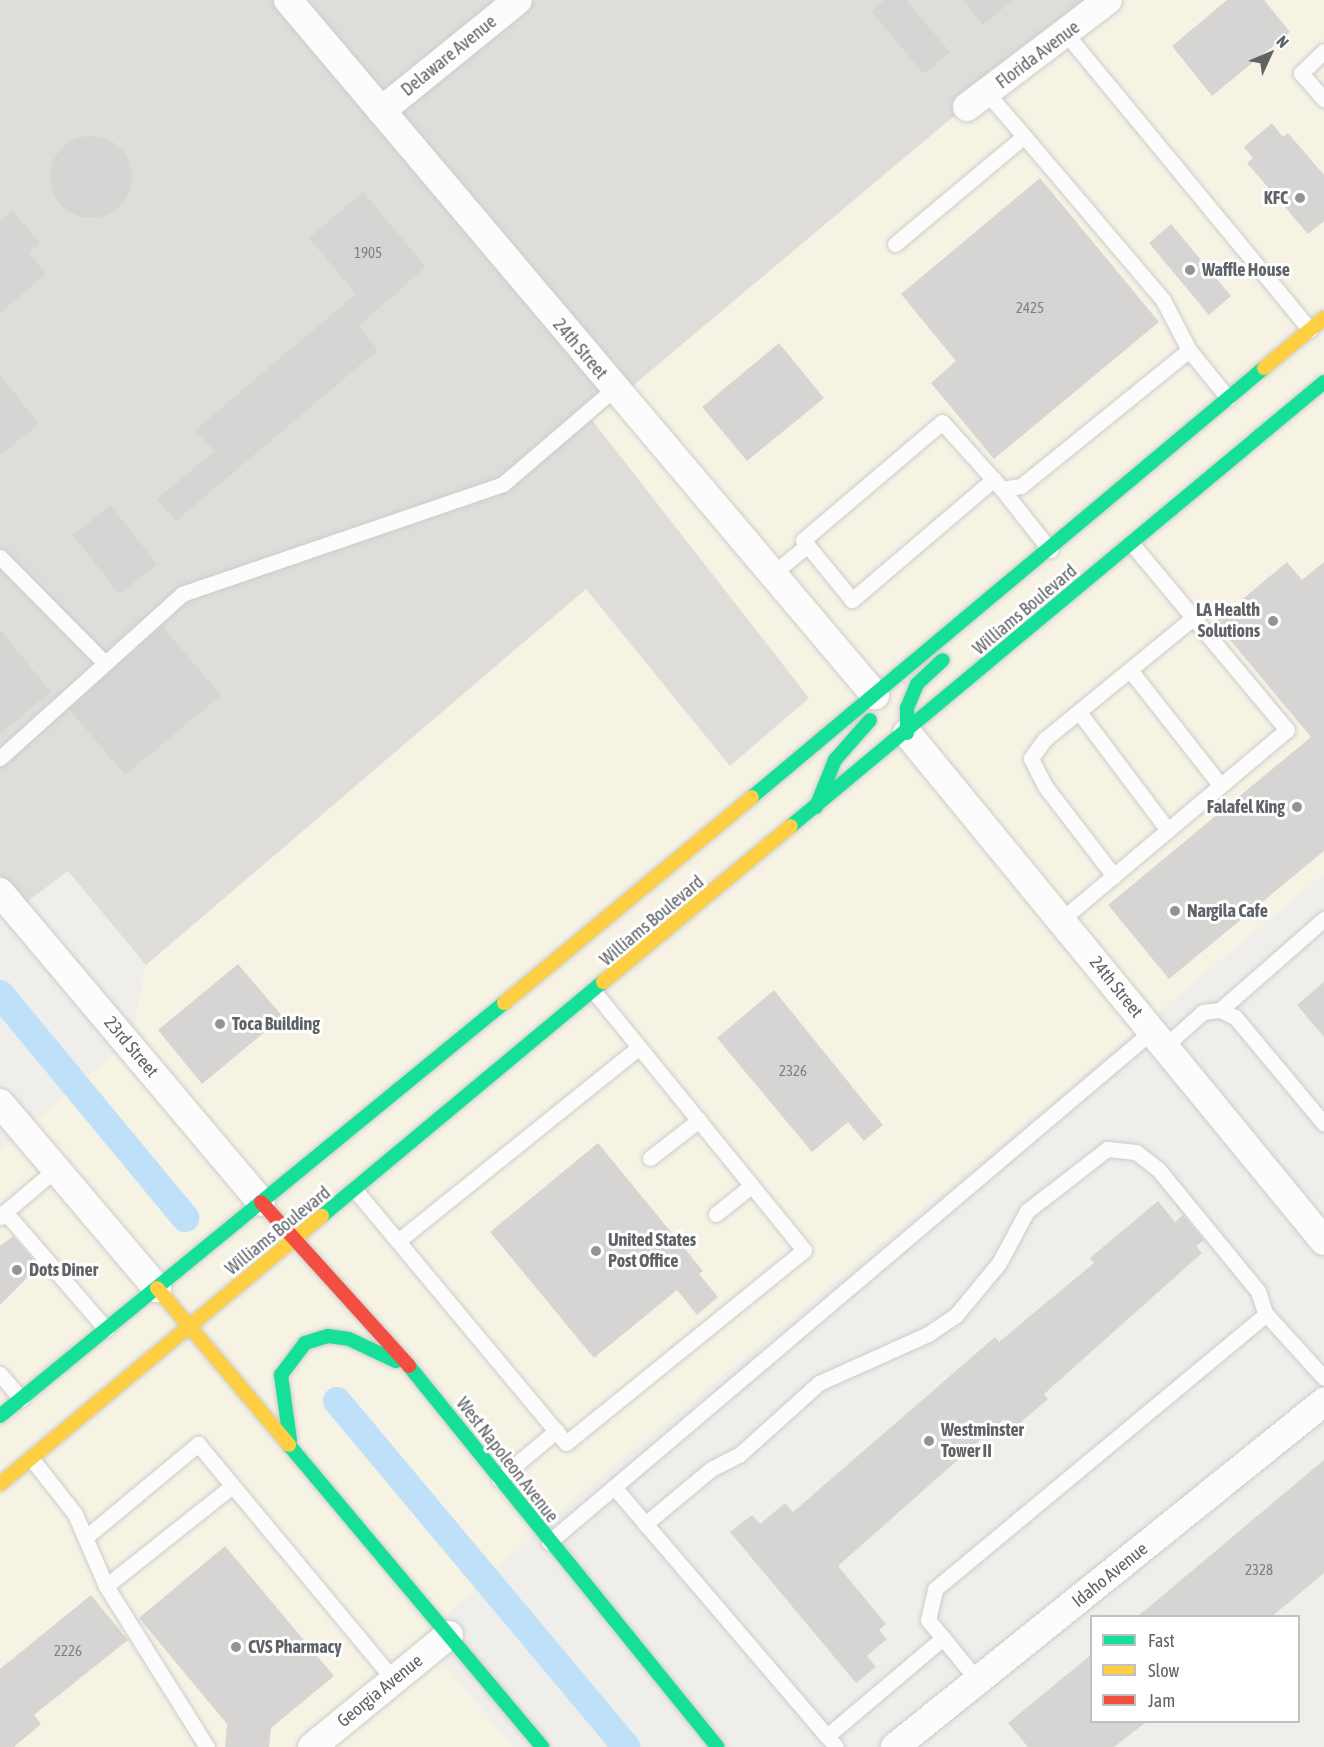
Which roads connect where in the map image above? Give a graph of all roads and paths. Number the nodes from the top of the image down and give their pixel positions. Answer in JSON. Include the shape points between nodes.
{"nodes":[{"id":1,"x":288,"y":0,"type":"edge"},
{"id":2,"x":518,"y":0,"type":"edge"},
{"id":3,"x":1108,"y":0,"type":"edge"},
{"id":4,"x":1067,"y":35,"type":"junction"},
{"id":5,"x":1324,"y":51,"type":"edge"},
{"id":6,"x":1324,"y":99,"type":"edge"},
{"id":7,"x":977,"y":100,"type":"joint"},
{"id":8,"x":381,"y":111,"type":"junction"},
{"id":9,"x":1024,"y":136,"type":"junction"},
{"id":10,"x":896,"y":244,"type":"dead end"},
{"id":11,"x":1324,"y":318,"type":"edge"},
{"id":12,"x":1310,"y":330,"type":"junction"},
{"id":13,"x":1189,"y":350,"type":"junction"},
{"id":14,"x":1324,"y":382,"type":"edge"},
{"id":15,"x":614,"y":389,"type":"junction"},
{"id":16,"x":1228,"y":398,"type":"junction"},
{"id":17,"x":998,"y":484,"type":"junction"},
{"id":18,"x":1132,"y":544,"type":"junction"},
{"id":19,"x":808,"y":545,"type":"junction"},
{"id":20,"x":1050,"y":550,"type":"junction"},
{"id":21,"x":0,"y":557,"type":"edge"},
{"id":22,"x":772,"y":574,"type":"junction"},
{"id":23,"x":986,"y":603,"type":"junction"},
{"id":24,"x":1193,"y":618,"type":"junction"},
{"id":25,"x":977,"y":630,"type":"dead end"},
{"id":26,"x":951,"y":653,"type":"dead end"},
{"id":27,"x":105,"y":663,"type":"junction"},
{"id":28,"x":1130,"y":670,"type":"junction"},
{"id":29,"x":875,"y":695,"type":"junction"},
{"id":30,"x":1079,"y":712,"type":"junction"},
{"id":31,"x":907,"y":733,"type":"junction"},
{"id":32,"x":0,"y":758,"type":"edge"},
{"id":33,"x":1221,"y":786,"type":"junction"},
{"id":34,"x":816,"y":809,"type":"junction"},
{"id":35,"x":1168,"y":830,"type":"junction"},
{"id":36,"x":1114,"y":876,"type":"junction"},
{"id":37,"x":0,"y":892,"type":"edge"},
{"id":38,"x":1324,"y":919,"type":"edge"},
{"id":39,"x":1061,"y":921,"type":"junction"},
{"id":40,"x":595,"y":993,"type":"junction"},
{"id":41,"x":1220,"y":1010,"type":"junction"},
{"id":42,"x":1158,"y":1039,"type":"junction"},
{"id":43,"x":639,"y":1047,"type":"junction"},
{"id":44,"x":0,"y":1103,"type":"edge"},
{"id":45,"x":699,"y":1120,"type":"junction"},
{"id":46,"x":1324,"y":1124,"type":"edge"},
{"id":47,"x":650,"y":1158,"type":"dead end"},
{"id":48,"x":56,"y":1169,"type":"junction"},
{"id":49,"x":751,"y":1186,"type":"junction"},
{"id":50,"x":356,"y":1191,"type":"junction"},
{"id":51,"x":261,"y":1202,"type":"junction"},
{"id":52,"x":716,"y":1214,"type":"dead end"},
{"id":53,"x":3,"y":1215,"type":"edge"},
{"id":54,"x":296,"y":1239,"type":"junction"},
{"id":55,"x":398,"y":1241,"type":"junction"},
{"id":56,"x":1324,"y":1241,"type":"edge"},
{"id":57,"x":157,"y":1288,"type":"junction"},
{"id":58,"x":1266,"y":1315,"type":"junction"},
{"id":59,"x":190,"y":1326,"type":"junction"},
{"id":60,"x":106,"y":1329,"type":"junction"},
{"id":61,"x":411,"y":1368,"type":"junction"},
{"id":62,"x":0,"y":1374,"type":"edge"},
{"id":63,"x":1324,"y":1378,"type":"edge"},
{"id":64,"x":21,"y":1399,"type":"junction"},
{"id":65,"x":1324,"y":1402,"type":"edge"},
{"id":66,"x":0,"y":1416,"type":"edge"},
{"id":67,"x":556,"y":1431,"type":"junction"},
{"id":68,"x":291,"y":1447,"type":"junction"},
{"id":69,"x":31,"y":1458,"type":"junction"},
{"id":70,"x":499,"y":1479,"type":"junction"},
{"id":71,"x":0,"y":1484,"type":"edge"},
{"id":72,"x":232,"y":1486,"type":"junction"},
{"id":73,"x":614,"y":1487,"type":"junction"},
{"id":74,"x":645,"y":1524,"type":"junction"},
{"id":75,"x":86,"y":1537,"type":"junction"},
{"id":76,"x":549,"y":1542,"type":"junction"},
{"id":77,"x":105,"y":1586,"type":"junction"},
{"id":78,"x":449,"y":1635,"type":"junction"},
{"id":79,"x":943,"y":1638,"type":"junction"},
{"id":80,"x":394,"y":1680,"type":"junction"},
{"id":81,"x":978,"y":1681,"type":"junction"},
{"id":82,"x":831,"y":1741,"type":"edge"},
{"id":83,"x":534,"y":1744,"type":"edge"},
{"id":84,"x":207,"y":1747,"type":"edge"},
{"id":85,"x":312,"y":1747,"type":"edge"},
{"id":86,"x":717,"y":1747,"type":"edge"},
{"id":87,"x":895,"y":1747,"type":"edge"}],
"edges":[{"from":1,"to":8,"type":"street","name":"24th Street"},
{"from":2,"to":8,"type":"street","name":"Delaware Avenue"},
{"from":3,"to":4,"type":"street","name":"Florida Avenue"},
{"from":4,"to":7,"type":"street","name":"Florida Avenue"},
{"from":4,"to":12,"type":"lane"},
{"from":5,"to":6,"type":"lane","via":[[1301,73]]},
{"from":7,"to":9,"type":"lane"},
{"from":8,"to":15,"type":"street","name":"24th Street"},
{"from":9,"to":10,"type":"lane"},
{"from":9,"to":13,"type":"lane","via":[[1163,300]]},
{"from":11,"to":12,"type":"main road","name":"Williams Boulevard"},
{"from":12,"to":16,"type":"main road","name":"Williams Boulevard"},
{"from":13,"to":16,"type":"lane"},
{"from":13,"to":17,"type":"lane","via":[[1021,486]]},
{"from":14,"to":18,"type":"main road","name":"Williams Boulevard"},
{"from":15,"to":22,"type":"street","name":"24th Street"},
{"from":15,"to":27,"type":"lane","via":[[503,484],[182,594]]},
{"from":16,"to":20,"type":"main road","name":"Williams Boulevard"},
{"from":17,"to":19,"type":"lane","via":[[852,600]]},
{"from":17,"to":19,"type":"lane","via":[[942,422],[803,540]]},
{"from":17,"to":20,"type":"lane"},
{"from":18,"to":24,"type":"lane"},
{"from":18,"to":31,"type":"main road","name":"Williams Boulevard"},
{"from":19,"to":22,"type":"lane"},
{"from":20,"to":23,"type":"main road","name":"Williams Boulevard"},
{"from":21,"to":27,"type":"lane"},
{"from":22,"to":29,"type":"street","name":"24th Street"},
{"from":23,"to":25,"type":"main road"},
{"from":23,"to":29,"type":"main road","name":"Williams Boulevard"},
{"from":24,"to":28,"type":"lane"},
{"from":24,"to":33,"type":"lane","via":[[1287,730]]},
{"from":26,"to":31,"type":"main road","via":[[917,684],[907,708]]},
{"from":27,"to":32,"type":"lane"},
{"from":28,"to":30,"type":"lane"},
{"from":28,"to":33,"type":"lane"},
{"from":29,"to":34,"type":"main road","via":[[869,723],[835,760]]},
{"from":29,"to":51,"type":"main road","name":"Williams Boulevard"},
{"from":30,"to":35,"type":"lane"},
{"from":30,"to":36,"type":"lane","via":[[1031,758],[1045,786]]},
{"from":31,"to":34,"type":"main road","name":"Williams Boulevard"},
{"from":31,"to":39,"type":"street","name":"24th Street"},
{"from":33,"to":35,"type":"lane"},
{"from":34,"to":40,"type":"main road","name":"Williams Boulevard"},
{"from":35,"to":36,"type":"lane"},
{"from":36,"to":39,"type":"lane"},
{"from":37,"to":51,"type":"street","name":"23rd Street"},
{"from":38,"to":41,"type":"lane"},
{"from":39,"to":42,"type":"street","name":"24th Street"},
{"from":40,"to":43,"type":"lane"},
{"from":40,"to":50,"type":"main road","name":"Williams Boulevard"},
{"from":41,"to":42,"type":"lane","via":[[1203,1012]]},
{"from":41,"to":46,"type":"lane","via":[[1235,1017]]},
{"from":42,"to":56,"type":"street","name":"24th Street"},
{"from":42,"to":73,"type":"lane"},
{"from":43,"to":45,"type":"lane"},
{"from":43,"to":55,"type":"lane"},
{"from":44,"to":48,"type":"street"},
{"from":45,"to":47,"type":"lane"},
{"from":45,"to":49,"type":"lane"},
{"from":48,"to":53,"type":"lane"},
{"from":48,"to":57,"type":"street"},
{"from":49,"to":52,"type":"lane"},
{"from":49,"to":67,"type":"lane","via":[[804,1250],[566,1443]]},
{"from":50,"to":54,"type":"main road","name":"Williams Boulevard"},
{"from":50,"to":55,"type":"lane"},
{"from":51,"to":54,"type":"main road","name":"West Napoleon Avenue"},
{"from":51,"to":57,"type":"main road","name":"Williams Boulevard"},
{"from":53,"to":60,"type":"lane"},
{"from":54,"to":59,"type":"main road","name":"Williams Boulevard"},
{"from":54,"to":61,"type":"main road","name":"West Napoleon Avenue"},
{"from":55,"to":67,"type":"lane"},
{"from":57,"to":59,"type":"main road"},
{"from":57,"to":60,"type":"main road","name":"Williams Boulevard"},
{"from":58,"to":63,"type":"lane"},
{"from":58,"to":74,"type":"lane","via":[[1258,1291],[1158,1169],[1136,1152],[1107,1149],[1027,1211],[999,1263],[956,1315],[928,1334],[819,1383],[739,1455],[711,1469]]},
{"from":58,"to":79,"type":"lane","via":[[935,1589],[928,1620]]},
{"from":59,"to":68,"type":"main road"},
{"from":59,"to":69,"type":"main road","name":"Williams Boulevard"},
{"from":60,"to":64,"type":"main road","name":"Williams Boulevard"},
{"from":61,"to":68,"type":"main road","via":[[350,1339],[328,1336],[305,1342],[281,1375],[280,1398]]},
{"from":61,"to":70,"type":"main road","name":"West Napoleon Avenue"},
{"from":62,"to":64,"type":"lane"},
{"from":64,"to":66,"type":"main road","name":"Williams Boulevard"},
{"from":65,"to":81,"type":"street","name":"Idaho Avenue"},
{"from":67,"to":70,"type":"lane"},
{"from":68,"to":78,"type":"main road"},
{"from":69,"to":71,"type":"main road","name":"Williams Boulevard"},
{"from":69,"to":75,"type":"lane","via":[[69,1505]]},
{"from":70,"to":76,"type":"main road","name":"West Napoleon Avenue"},
{"from":72,"to":75,"type":"lane","via":[[198,1444]]},
{"from":72,"to":77,"type":"lane"},
{"from":72,"to":80,"type":"lane"},
{"from":73,"to":74,"type":"lane"},
{"from":73,"to":76,"type":"lane"},
{"from":74,"to":82,"type":"lane"},
{"from":75,"to":77,"type":"lane"},
{"from":76,"to":86,"type":"main road","name":"West Napoleon Avenue"},
{"from":77,"to":84,"type":"lane"},
{"from":78,"to":80,"type":"street","name":"Georgia Avenue"},
{"from":78,"to":83,"type":"main road"},
{"from":79,"to":81,"type":"lane"},
{"from":79,"to":82,"type":"lane"},
{"from":80,"to":85,"type":"street","name":"Georgia Avenue"},
{"from":81,"to":87,"type":"street","name":"Idaho Avenue"}]}
